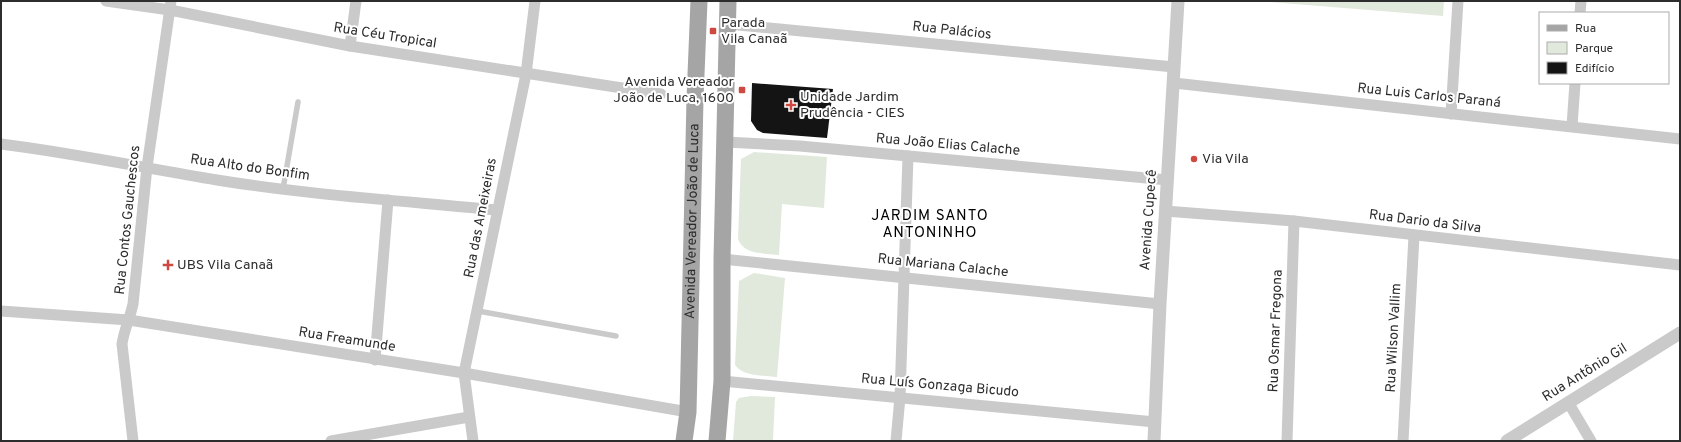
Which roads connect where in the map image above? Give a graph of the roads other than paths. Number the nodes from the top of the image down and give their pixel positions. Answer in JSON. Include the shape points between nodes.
{"nodes":[{"id":1,"x":106,"y":1,"type":"edge"},
{"id":2,"x":356,"y":1,"type":"edge"},
{"id":3,"x":535,"y":1,"type":"edge"},
{"id":4,"x":699,"y":1,"type":"edge"},
{"id":5,"x":728,"y":1,"type":"edge"},
{"id":6,"x":1178,"y":1,"type":"edge"},
{"id":7,"x":1458,"y":1,"type":"edge"},
{"id":8,"x":1581,"y":1,"type":"edge"},
{"id":9,"x":171,"y":6,"type":"edge"},
{"id":10,"x":1580,"y":12,"type":"edge"},
{"id":11,"x":728,"y":24,"type":"junction"},
{"id":12,"x":350,"y":46,"type":"junction"},
{"id":13,"x":1174,"y":67,"type":"junction"},
{"id":14,"x":526,"y":74,"type":"junction"},
{"id":15,"x":1174,"y":83,"type":"junction"},
{"id":16,"x":1575,"y":84,"type":"edge"},
{"id":17,"x":661,"y":94,"type":"dead end"},
{"id":18,"x":298,"y":102,"type":"dead end"},
{"id":19,"x":1451,"y":114,"type":"junction"},
{"id":20,"x":1572,"y":126,"type":"junction"},
{"id":21,"x":1680,"y":139,"type":"edge"},
{"id":22,"x":726,"y":142,"type":"junction"},
{"id":23,"x":1,"y":144,"type":"edge"},
{"id":24,"x":908,"y":156,"type":"junction"},
{"id":25,"x":148,"y":167,"type":"junction"},
{"id":26,"x":1168,"y":180,"type":"junction"},
{"id":27,"x":283,"y":189,"type":"junction"},
{"id":28,"x":388,"y":200,"type":"junction"},
{"id":29,"x":497,"y":210,"type":"junction"},
{"id":30,"x":1165,"y":211,"type":"junction"},
{"id":31,"x":1294,"y":222,"type":"junction"},
{"id":32,"x":1414,"y":236,"type":"junction"},
{"id":33,"x":722,"y":259,"type":"junction"},
{"id":34,"x":1680,"y":266,"type":"edge"},
{"id":35,"x":905,"y":277,"type":"junction"},
{"id":36,"x":1160,"y":304,"type":"junction"},
{"id":37,"x":1,"y":311,"type":"edge"},
{"id":38,"x":478,"y":311,"type":"junction"},
{"id":39,"x":129,"y":320,"type":"junction"},
{"id":40,"x":1680,"y":333,"type":"edge"},
{"id":41,"x":616,"y":336,"type":"dead end"},
{"id":42,"x":375,"y":360,"type":"junction"},
{"id":43,"x":464,"y":373,"type":"junction"},
{"id":44,"x":722,"y":381,"type":"junction"},
{"id":45,"x":900,"y":398,"type":"junction"},
{"id":46,"x":1568,"y":402,"type":"junction"},
{"id":47,"x":688,"y":412,"type":"junction"},
{"id":48,"x":469,"y":417,"type":"junction"},
{"id":49,"x":1155,"y":422,"type":"junction"},
{"id":50,"x":133,"y":441,"type":"edge"},
{"id":51,"x":332,"y":441,"type":"edge"},
{"id":52,"x":473,"y":441,"type":"edge"},
{"id":53,"x":684,"y":441,"type":"edge"},
{"id":54,"x":717,"y":441,"type":"edge"},
{"id":55,"x":896,"y":441,"type":"edge"},
{"id":56,"x":1154,"y":441,"type":"edge"},
{"id":57,"x":1287,"y":441,"type":"edge"},
{"id":58,"x":1402,"y":441,"type":"edge"},
{"id":59,"x":1507,"y":441,"type":"edge"},
{"id":60,"x":1591,"y":441,"type":"edge"}],
"edges":[{"from":1,"to":9,"type":"street","name":"Rua Céu Tropical"},
{"from":2,"to":12,"type":"street"},
{"from":3,"to":14,"type":"street","name":"Rua das Ameixeiras"},
{"from":4,"to":47,"type":"main road","name":"Avenida Vereador João de Luca"},
{"from":5,"to":11,"type":"main road"},
{"from":6,"to":13,"type":"street","name":"Avenida Cupecê"},
{"from":7,"to":19,"type":"street"},
{"from":8,"to":10,"type":"street"},
{"from":9,"to":12,"type":"street","name":"Rua Céu Tropical"},
{"from":9,"to":25,"type":"street","name":"Rua Contos Gauchescos"},
{"from":11,"to":13,"type":"street","name":"Rua Palácios"},
{"from":11,"to":22,"type":"main road"},
{"from":12,"to":14,"type":"street","name":"Rua Céu Tropical"},
{"from":13,"to":15,"type":"street","name":"Avenida Cupecê"},
{"from":14,"to":17,"type":"street","name":"Rua Céu Tropical"},
{"from":14,"to":29,"type":"street","name":"Rua das Ameixeiras"},
{"from":15,"to":19,"type":"street","name":"Rua Luis Carlos Paraná"},
{"from":15,"to":26,"type":"street","name":"Avenida Cupecê"},
{"from":16,"to":20,"type":"street"},
{"from":18,"to":27,"type":"lane"},
{"from":19,"to":20,"type":"street","name":"Rua Luis Carlos Paraná"},
{"from":20,"to":21,"type":"street","name":"Rua Luis Carlos Paraná"},
{"from":22,"to":24,"type":"street","name":"Rua João Elias Calache"},
{"from":22,"to":33,"type":"main road"},
{"from":23,"to":25,"type":"street","name":"Rua Alto do Bonfim"},
{"from":24,"to":26,"type":"street","name":"Rua João Elias Calache"},
{"from":24,"to":35,"type":"street"},
{"from":25,"to":27,"type":"street","name":"Rua Alto do Bonfim"},
{"from":25,"to":39,"type":"street","name":"Rua Contos Gauchescos"},
{"from":26,"to":30,"type":"street","name":"Avenida Cupecê"},
{"from":27,"to":28,"type":"street","name":"Rua Alto do Bonfim"},
{"from":28,"to":29,"type":"street","name":"Rua Alto do Bonfim"},
{"from":28,"to":42,"type":"street"},
{"from":29,"to":38,"type":"street","name":"Rua das Ameixeiras"},
{"from":30,"to":31,"type":"street","name":"Rua Dario da Silva"},
{"from":30,"to":36,"type":"street","name":"Avenida Cupecê"},
{"from":31,"to":32,"type":"street","name":"Rua Dario da Silva"},
{"from":31,"to":57,"type":"street","name":"Rua Osmar Fregona"},
{"from":32,"to":34,"type":"street","name":"Rua Dario da Silva"},
{"from":32,"to":58,"type":"street","name":"Rua Wilson Vallim"},
{"from":33,"to":35,"type":"street","name":"Rua Mariana Calache"},
{"from":33,"to":44,"type":"main road"},
{"from":35,"to":36,"type":"street","name":"Rua Mariana Calache"},
{"from":35,"to":45,"type":"street"},
{"from":36,"to":49,"type":"street","name":"Avenida Cupecê"},
{"from":37,"to":39,"type":"street","name":"Rua Freamunde"},
{"from":38,"to":41,"type":"lane"},
{"from":38,"to":43,"type":"street","name":"Rua das Ameixeiras"},
{"from":39,"to":42,"type":"street","name":"Rua Freamunde"},
{"from":39,"to":50,"type":"street","name":"Rua Contos Gauchescos","via":[[122,344]]},
{"from":40,"to":46,"type":"street","name":"Rua Antônio Gil"},
{"from":42,"to":43,"type":"street","name":"Rua Freamunde"},
{"from":43,"to":47,"type":"street","name":"Rua Freamunde"},
{"from":43,"to":48,"type":"street","name":"Rua das Ameixeiras"},
{"from":44,"to":45,"type":"street","name":"Rua Luís Gonzaga Bicudo"},
{"from":44,"to":54,"type":"main road"},
{"from":45,"to":49,"type":"street","name":"Rua Luís Gonzaga Bicudo"},
{"from":45,"to":55,"type":"street"},
{"from":46,"to":59,"type":"street","name":"Rua Antônio Gil"},
{"from":46,"to":60,"type":"street"},
{"from":47,"to":53,"type":"main road","name":"Avenida Vereador João de Luca"},
{"from":48,"to":51,"type":"street"},
{"from":48,"to":52,"type":"street","name":"Rua das Ameixeiras"},
{"from":49,"to":56,"type":"street","name":"Avenida Cupecê"}]}
